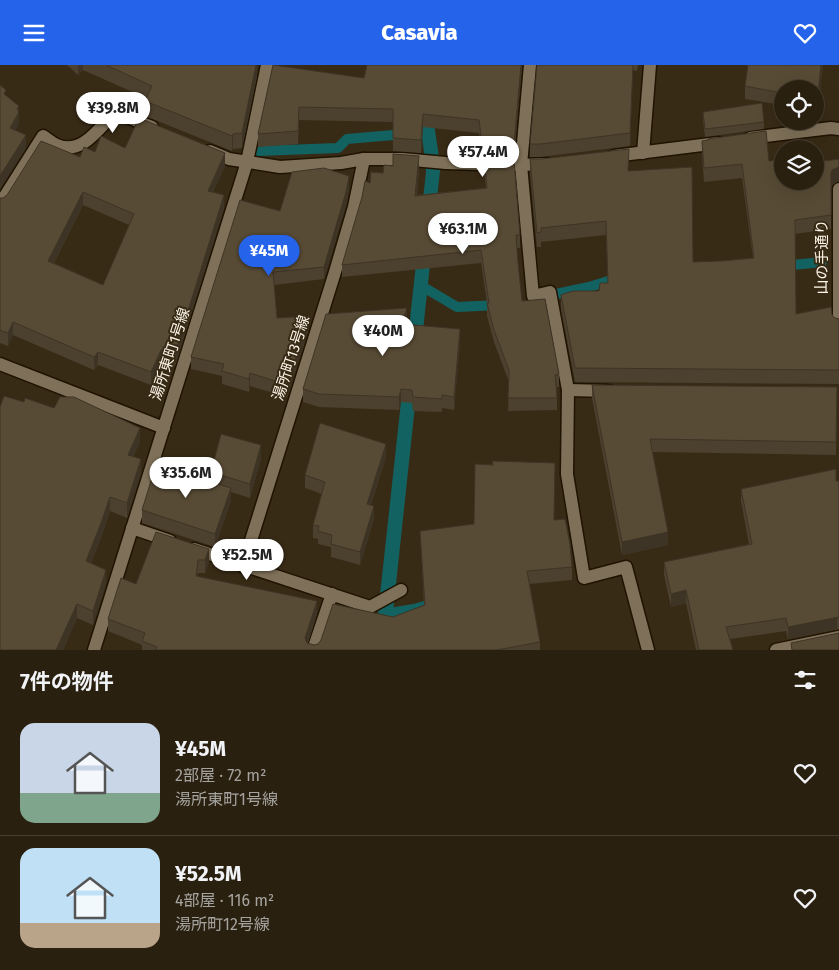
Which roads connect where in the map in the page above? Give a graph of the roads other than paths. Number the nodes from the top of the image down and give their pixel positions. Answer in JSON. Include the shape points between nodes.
{"nodes":[{"id":1,"x":267,"y":65,"type":"edge"},
{"id":2,"x":530,"y":65,"type":"edge"},
{"id":3,"x":650,"y":65,"type":"edge"},
{"id":4,"x":839,"y":129,"type":"edge"},
{"id":5,"x":166,"y":133,"type":"edge"},
{"id":6,"x":202,"y":148,"type":"edge"},
{"id":7,"x":643,"y":153,"type":"junction"},
{"id":8,"x":604,"y":157,"type":"edge"},
{"id":9,"x":364,"y":159,"type":"junction"},
{"id":10,"x":558,"y":162,"type":"edge"},
{"id":11,"x":247,"y":163,"type":"junction"},
{"id":12,"x":520,"y":165,"type":"junction"},
{"id":13,"x":839,"y":189,"type":"edge"},
{"id":14,"x":0,"y":204,"type":"edge"},
{"id":15,"x":839,"y":325,"type":"edge"},
{"id":16,"x":0,"y":364,"type":"edge"},
{"id":17,"x":568,"y":390,"type":"junction"},
{"id":18,"x":626,"y":391,"type":"edge"},
{"id":19,"x":164,"y":428,"type":"junction"},
{"id":20,"x":132,"y":528,"type":"junction"},
{"id":21,"x":243,"y":565,"type":"junction"},
{"id":22,"x":402,"y":590,"type":"dead end"},
{"id":23,"x":332,"y":594,"type":"junction"},
{"id":24,"x":839,"y":637,"type":"edge"},
{"id":25,"x":94,"y":650,"type":"edge"},
{"id":26,"x":313,"y":650,"type":"edge"},
{"id":27,"x":648,"y":650,"type":"edge"},
{"id":28,"x":776,"y":650,"type":"edge"}],
"edges":[{"from":1,"to":11,"type":"street","name":"湯所東町1号線"},
{"from":2,"to":12,"type":"street"},
{"from":3,"to":7,"type":"street"},
{"from":4,"to":7,"type":"street","via":[[832,127]]},
{"from":5,"to":14,"type":"street","via":[[115,112],[88,141],[71,148],[57,145],[43,136]]},
{"from":6,"to":11,"type":"street"},
{"from":7,"to":8,"type":"street"},
{"from":9,"to":11,"type":"street","via":[[280,167]]},
{"from":9,"to":12,"type":"street"},
{"from":9,"to":21,"type":"street","name":"湯所町13号線","via":[[336,272]]},
{"from":10,"to":12,"type":"street"},
{"from":11,"to":19,"type":"street","name":"湯所東町1号線"},
{"from":12,"to":17,"type":"street","via":[[533,296],[550,292]]},
{"from":13,"to":15,"type":"street","name":"山の手通り"},
{"from":16,"to":19,"type":"street"},
{"from":17,"to":18,"type":"street"},
{"from":17,"to":27,"type":"street","via":[[567,474],[584,578],[626,567]]},
{"from":19,"to":20,"type":"street","name":"湯所東町1号線"},
{"from":20,"to":21,"type":"street"},
{"from":20,"to":25,"type":"street","name":"湯所東町1号線"},
{"from":21,"to":23,"type":"street"},
{"from":22,"to":23,"type":"street","via":[[370,607]]},
{"from":23,"to":26,"type":"street"},
{"from":24,"to":28,"type":"street"}]}
